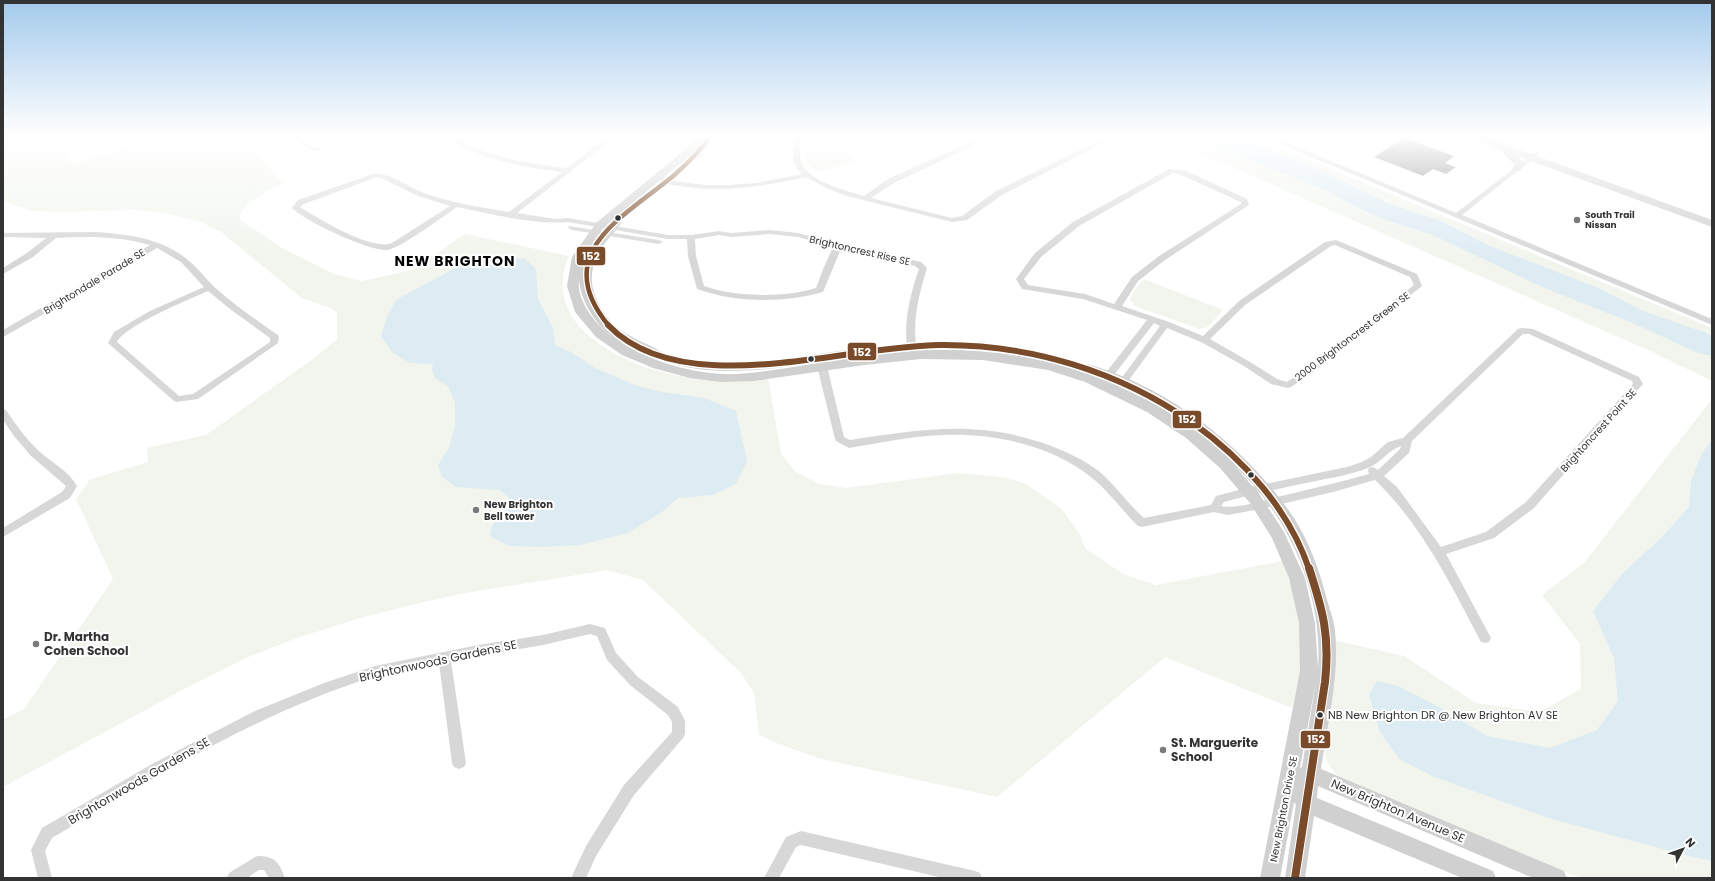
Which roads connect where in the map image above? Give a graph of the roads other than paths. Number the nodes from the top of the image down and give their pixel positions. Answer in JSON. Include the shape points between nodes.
{"nodes":[{"id":1,"x":367,"y":178,"type":"edge"},
{"id":2,"x":387,"y":178,"type":"edge"},
{"id":3,"x":557,"y":178,"type":"edge"},
{"id":4,"x":666,"y":178,"type":"joint"},
{"id":5,"x":782,"y":178,"type":"edge"},
{"id":6,"x":814,"y":178,"type":"edge"},
{"id":7,"x":899,"y":178,"type":"edge"},
{"id":8,"x":1029,"y":178,"type":"edge"},
{"id":9,"x":1159,"y":178,"type":"edge"},
{"id":10,"x":1194,"y":178,"type":"edge"},
{"id":11,"x":1366,"y":178,"type":"edge"},
{"id":12,"x":1505,"y":178,"type":"edge"},
{"id":13,"x":1593,"y":178,"type":"edge"},
{"id":14,"x":1600,"y":178,"type":"edge"},
{"id":15,"x":865,"y":199,"type":"junction"},
{"id":16,"x":456,"y":205,"type":"junction"},
{"id":17,"x":511,"y":214,"type":"junction"},
{"id":18,"x":1457,"y":216,"type":"junction"},
{"id":19,"x":1712,"y":216,"type":"edge"},
{"id":20,"x":1712,"y":224,"type":"edge"},
{"id":21,"x":603,"y":229,"type":"junction"},
{"id":22,"x":3,"y":235,"type":"edge"},
{"id":23,"x":53,"y":236,"type":"junction"},
{"id":24,"x":690,"y":240,"type":"junction"},
{"id":25,"x":156,"y":244,"type":"junction"},
{"id":26,"x":838,"y":246,"type":"junction"},
{"id":27,"x":3,"y":272,"type":"edge"},
{"id":28,"x":210,"y":287,"type":"junction"},
{"id":29,"x":1116,"y":308,"type":"junction"},
{"id":30,"x":1152,"y":319,"type":"junction"},
{"id":31,"x":1712,"y":322,"type":"edge"},
{"id":32,"x":1166,"y":324,"type":"junction"},
{"id":33,"x":3,"y":334,"type":"edge"},
{"id":34,"x":1204,"y":340,"type":"junction"},
{"id":35,"x":911,"y":351,"type":"junction"},
{"id":36,"x":821,"y":363,"type":"junction"},
{"id":37,"x":1114,"y":381,"type":"junction"},
{"id":38,"x":3,"y":412,"type":"edge"},
{"id":39,"x":1407,"y":440,"type":"junction"},
{"id":40,"x":1366,"y":465,"type":"junction"},
{"id":41,"x":1378,"y":475,"type":"junction"},
{"id":42,"x":1264,"y":489,"type":"junction"},
{"id":43,"x":1250,"y":491,"type":"junction"},
{"id":44,"x":1267,"y":503,"type":"junction"},
{"id":45,"x":1214,"y":508,"type":"junction"},
{"id":46,"x":3,"y":533,"type":"edge"},
{"id":47,"x":1439,"y":552,"type":"junction"},
{"id":48,"x":1485,"y":638,"type":"dead end"},
{"id":49,"x":444,"y":658,"type":"junction"},
{"id":50,"x":459,"y":763,"type":"dead end"},
{"id":51,"x":1311,"y":774,"type":"junction"},
{"id":52,"x":1288,"y":781,"type":"junction"},
{"id":53,"x":1307,"y":803,"type":"junction"},
{"id":54,"x":45,"y":878,"type":"edge"},
{"id":55,"x":234,"y":878,"type":"edge"},
{"id":56,"x":278,"y":878,"type":"edge"},
{"id":57,"x":578,"y":878,"type":"edge"},
{"id":58,"x":771,"y":878,"type":"edge"},
{"id":59,"x":975,"y":878,"type":"edge"},
{"id":60,"x":1270,"y":878,"type":"edge"},
{"id":61,"x":1295,"y":878,"type":"edge"},
{"id":62,"x":1486,"y":878,"type":"edge"},
{"id":63,"x":1557,"y":878,"type":"edge"}],
"edges":[{"from":1,"to":16,"type":"street","name":"Brightoncrest Rise SE","via":[[301,202],[296,208],[332,229],[362,242],[386,248],[395,245]]},
{"from":2,"to":16,"type":"street","name":"Brightoncrest Rise SE","via":[[421,194]]},
{"from":3,"to":17,"type":"street"},
{"from":4,"to":5,"type":"street","via":[[705,187],[757,185]]},
{"from":4,"to":21,"type":"street","name":"New Brighton Drive SE"},
{"from":6,"to":15,"type":"street","via":[[827,186]]},
{"from":7,"to":15,"type":"street"},
{"from":8,"to":15,"type":"street","via":[[999,193],[964,218],[952,220]]},
{"from":9,"to":29,"type":"street","name":"2000 Brightoncrest Green SE","via":[[1076,224],[1038,255],[1020,279],[1025,288],[1085,297]]},
{"from":10,"to":29,"type":"street","name":"2000 Brightoncrest Green SE","via":[[1244,201],[1245,205],[1162,258],[1135,279]]},
{"from":11,"to":18,"type":"street"},
{"from":12,"to":18,"type":"street"},
{"from":13,"to":20,"type":"street"},
{"from":14,"to":19,"type":"street"},
{"from":16,"to":17,"type":"street","name":"Brightoncrest Rise SE"},
{"from":17,"to":21,"type":"street","name":"Brightoncrest Rise SE","via":[[556,221],[563,226]]},
{"from":18,"to":31,"type":"street"},
{"from":21,"to":24,"type":"street","name":"Brightoncrest Rise SE","via":[[644,241]]},
{"from":21,"to":36,"type":"street","name":"New Brighton Drive SE","via":[[588,262],[587,293],[603,321],[634,344],[672,360],[700,364],[732,366]]},
{"from":22,"to":23,"type":"street","name":"Brightondale Parade SE"},
{"from":23,"to":25,"type":"street","name":"Brightondale Parade SE","via":[[102,234]]},
{"from":23,"to":27,"type":"street"},
{"from":24,"to":26,"type":"street","name":"Brightoncrest Rise SE","via":[[723,239],[732,235],[770,232]]},
{"from":24,"to":26,"type":"street","via":[[700,287],[707,292],[751,297],[787,296],[820,290]]},
{"from":25,"to":28,"type":"street","via":[[180,257]]},
{"from":25,"to":33,"type":"street","name":"Brightondale Parade SE"},
{"from":26,"to":35,"type":"street","name":"Brightoncrest Rise SE","via":[[918,264],[923,268],[910,315],[908,335]]},
{"from":28,"to":28,"type":"street","via":[[237,311],[275,337],[274,343],[195,397],[177,399],[112,343],[117,334],[153,313]]},
{"from":29,"to":30,"type":"street","name":"2000 Brightoncrest Green SE"},
{"from":30,"to":32,"type":"street","name":"2000 Brightoncrest Green SE"},
{"from":30,"to":37,"type":"street"},
{"from":32,"to":34,"type":"street","name":"2000 Brightoncrest Green SE"},
{"from":32,"to":37,"type":"street"},
{"from":34,"to":34,"type":"street","name":"2000 Brightoncrest Green SE","via":[[1274,382],[1288,385],[1418,286],[1414,276],[1336,242],[1328,244],[1242,303]]},
{"from":35,"to":36,"type":"street","name":"New Brighton Drive SE"},
{"from":35,"to":37,"type":"street","name":"New Brighton Drive SE","via":[[936,345],[1016,351],[1056,360]]},
{"from":36,"to":45,"type":"street","via":[[840,439],[850,444],[922,433],[955,431],[1013,438],[1070,459],[1095,474],[1142,523]]},
{"from":37,"to":42,"type":"street","name":"New Brighton Drive SE","via":[[1174,410],[1202,430]]},
{"from":37,"to":43,"type":"street","name":"New Brighton Drive SE","via":[[1145,405],[1191,434],[1216,455]]},
{"from":38,"to":46,"type":"street","via":[[16,432],[72,486],[66,495]]},
{"from":39,"to":40,"type":"street","name":"Brightoncrest Point SE","via":[[1392,445]]},
{"from":39,"to":41,"type":"street","name":"Brightoncrest Point SE","via":[[1405,450]]},
{"from":39,"to":47,"type":"street","name":"Brightoncrest Point SE","via":[[1521,331],[1530,331],[1636,379],[1638,384],[1530,505],[1490,535]]},
{"from":40,"to":41,"type":"street"},
{"from":40,"to":42,"type":"street","name":"Brightoncrest Point SE","via":[[1342,473]]},
{"from":41,"to":44,"type":"street","name":"Brightoncrest Point SE"},
{"from":41,"to":47,"type":"street","via":[[1393,490]]},
{"from":42,"to":43,"type":"street","name":"Brightoncrest Point SE"},
{"from":42,"to":44,"type":"street","name":"New Brighton Drive SE"},
{"from":43,"to":44,"type":"street","name":"New Brighton Drive SE"},
{"from":43,"to":45,"type":"street","name":"Brightoncrest Point SE","via":[[1220,500]]},
{"from":44,"to":45,"type":"street","name":"Brightoncrest Point SE","via":[[1228,511]]},
{"from":44,"to":51,"type":"street","name":"New Brighton Drive SE","via":[[1287,520],[1305,554],[1326,626],[1326,672]]},
{"from":44,"to":52,"type":"street","name":"New Brighton Drive SE","via":[[1271,522],[1289,556],[1301,588],[1308,622],[1309,671]]},
{"from":47,"to":48,"type":"street"},
{"from":49,"to":50,"type":"street"},
{"from":49,"to":54,"type":"street","name":"Brightonwoods Gardens SE","via":[[375,671],[328,687],[260,715],[157,769],[47,833],[38,850]]},
{"from":49,"to":57,"type":"street","name":"Brightonwoods Gardens SE","via":[[590,629],[601,632],[611,656],[634,681],[673,711],[679,721],[678,734],[629,790],[591,851]]},
{"from":51,"to":52,"type":"street"},
{"from":51,"to":53,"type":"street","name":"New Brighton Drive SE"},
{"from":51,"to":63,"type":"street","name":"New Brighton Avenue SE"},
{"from":52,"to":53,"type":"street"},
{"from":52,"to":60,"type":"street","name":"New Brighton Drive SE"},
{"from":53,"to":61,"type":"street","name":"New Brighton Drive SE"},
{"from":53,"to":62,"type":"street"},
{"from":55,"to":56,"type":"street","via":[[257,863],[268,863]]},
{"from":58,"to":59,"type":"street","via":[[791,842],[800,838]]}]}
